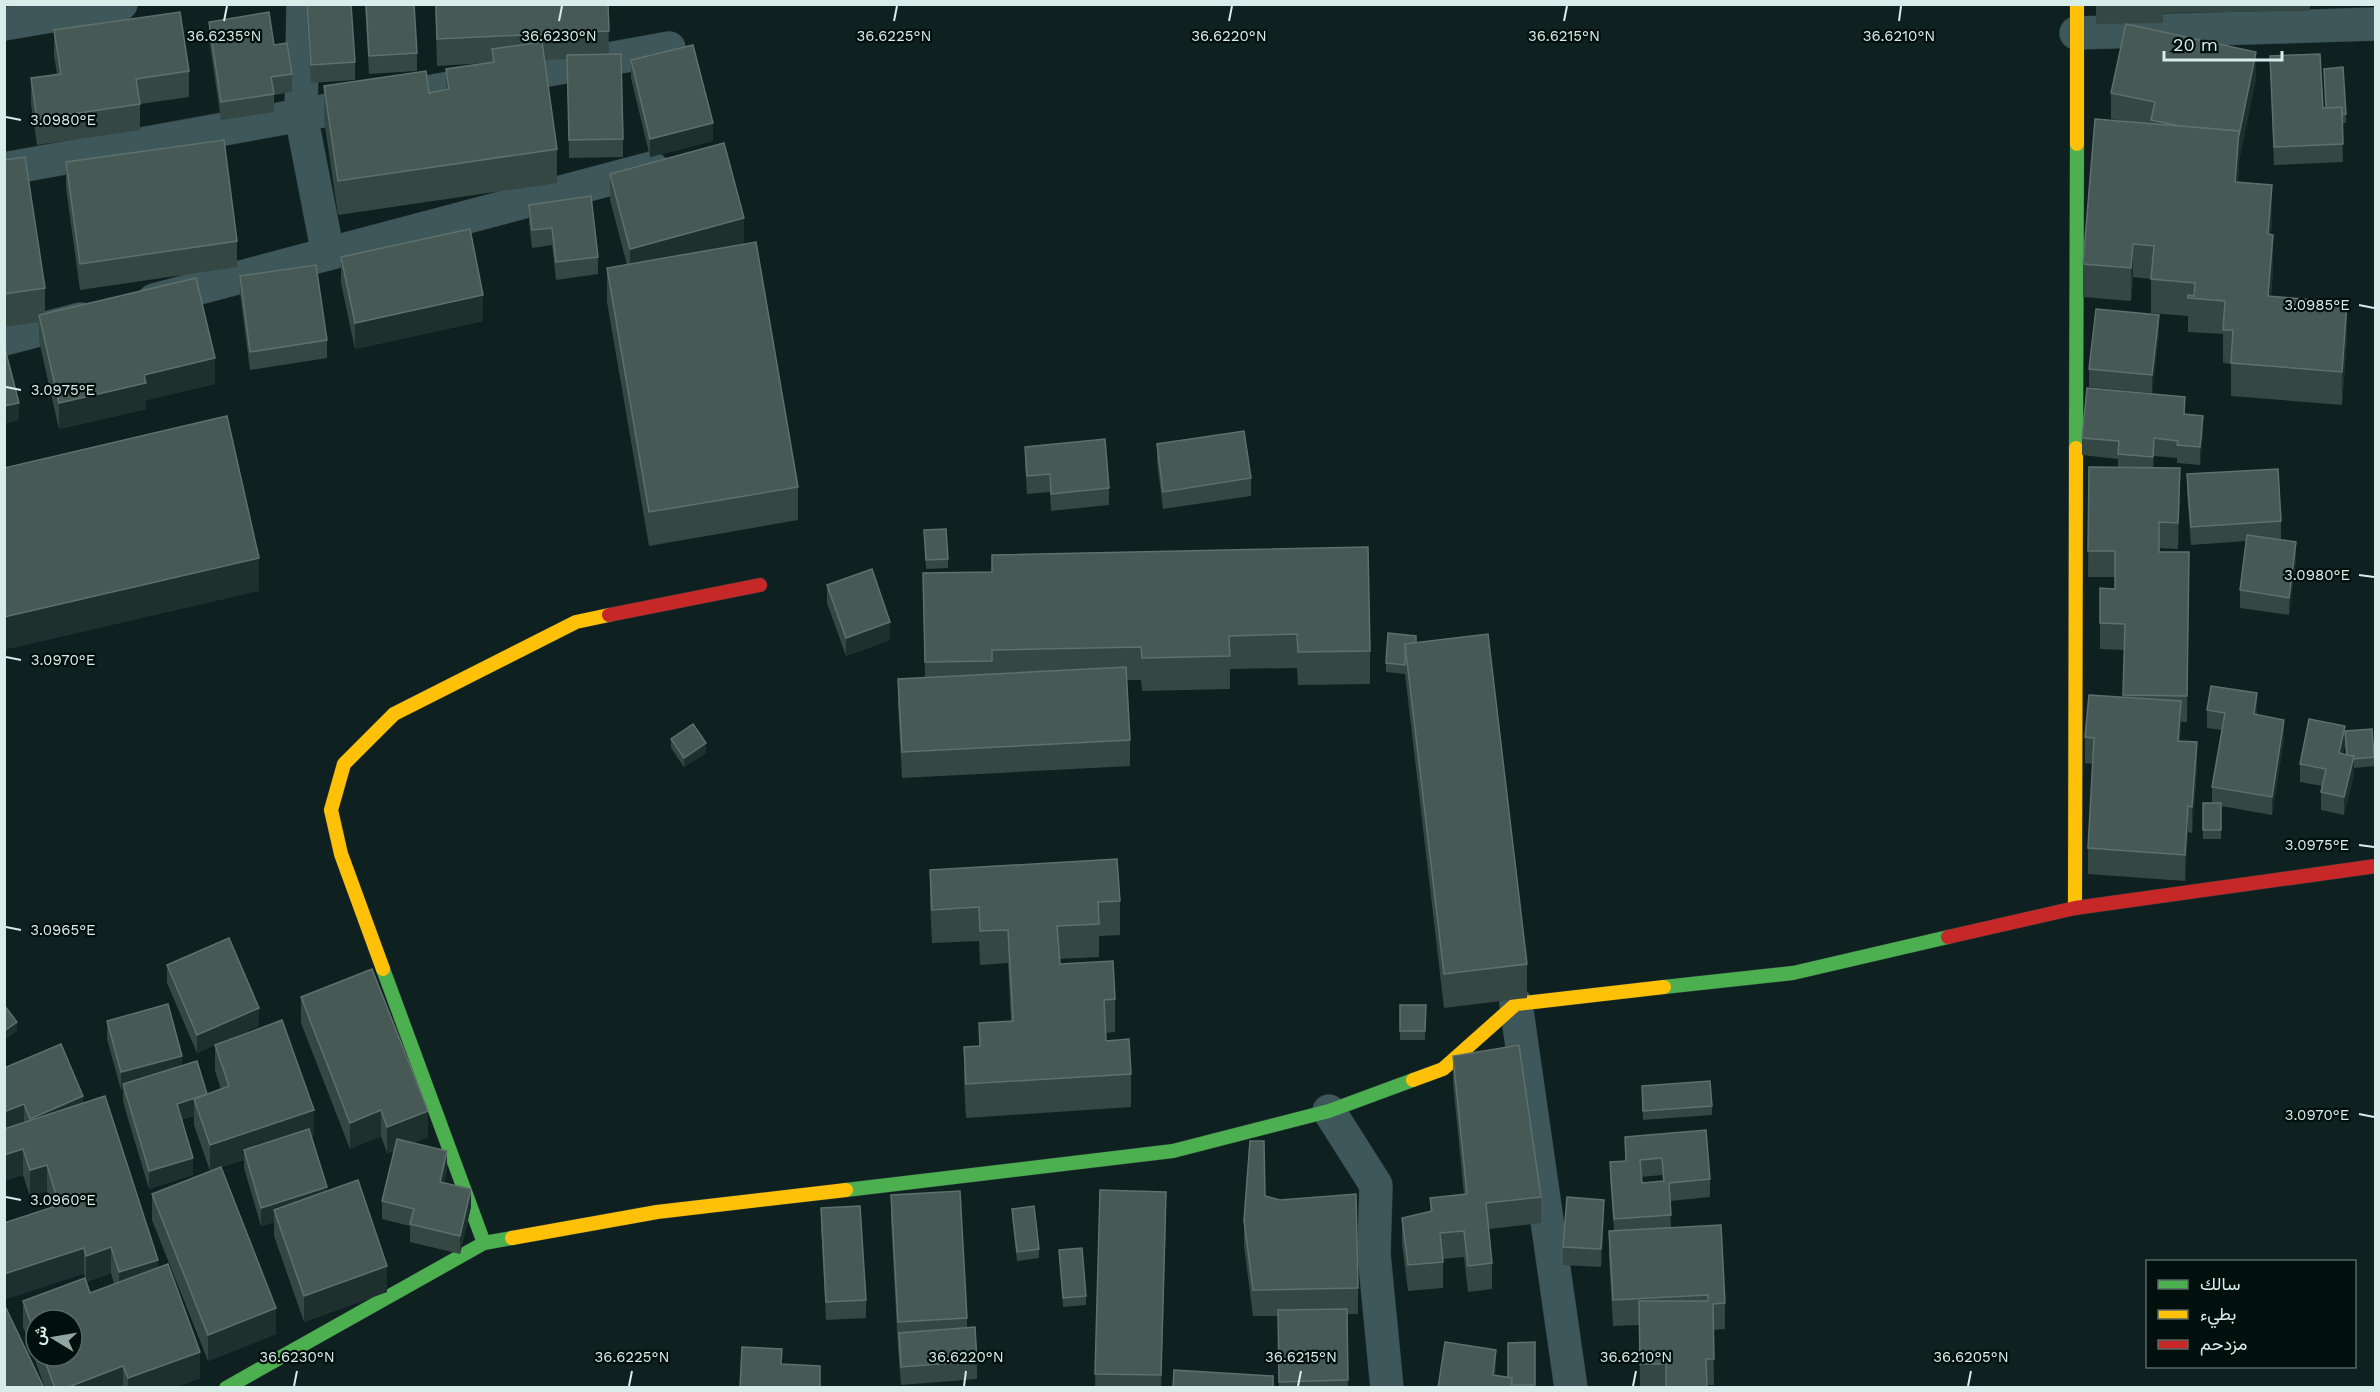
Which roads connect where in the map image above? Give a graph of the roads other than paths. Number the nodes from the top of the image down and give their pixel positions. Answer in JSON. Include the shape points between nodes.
{"nodes":[{"id":1,"x":121,"y":4,"type":"edge"},
{"id":2,"x":303,"y":4,"type":"edge"},
{"id":3,"x":21,"y":16,"type":"edge"},
{"id":4,"x":2076,"y":19,"type":"edge"},
{"id":5,"x":2376,"y":24,"type":"edge"},
{"id":6,"x":669,"y":48,"type":"edge"},
{"id":7,"x":301,"y":115,"type":"junction"},
{"id":8,"x":687,"y":159,"type":"edge"},
{"id":9,"x":4,"y":169,"type":"edge"},
{"id":10,"x":328,"y":254,"type":"junction"},
{"id":11,"x":4,"y":339,"type":"edge"},
{"id":12,"x":760,"y":585,"type":"dead end"},
{"id":13,"x":2376,"y":866,"type":"edge"},
{"id":14,"x":2075,"y":908,"type":"junction"},
{"id":15,"x":1516,"y":1004,"type":"junction"},
{"id":16,"x":1329,"y":1111,"type":"junction"},
{"id":17,"x":484,"y":1243,"type":"junction"},
{"id":18,"x":226,"y":1388,"type":"edge"},
{"id":19,"x":1387,"y":1388,"type":"edge"},
{"id":20,"x":1571,"y":1388,"type":"edge"}],
"edges":[{"from":1,"to":3,"type":"street"},
{"from":2,"to":7,"type":"street"},
{"from":4,"to":5,"type":"street"},
{"from":4,"to":14,"type":"street"},
{"from":6,"to":7,"type":"street"},
{"from":7,"to":9,"type":"street"},
{"from":7,"to":10,"type":"street"},
{"from":8,"to":10,"type":"street"},
{"from":10,"to":11,"type":"street"},
{"from":12,"to":17,"type":"street","via":[[576,622],[394,714],[345,764],[331,810],[341,854]]},
{"from":13,"to":14,"type":"street"},
{"from":14,"to":15,"type":"street","via":[[1792,973]]},
{"from":15,"to":16,"type":"street","via":[[1443,1069]]},
{"from":15,"to":20,"type":"street"},
{"from":16,"to":17,"type":"street","via":[[1173,1151],[657,1212]]},
{"from":16,"to":19,"type":"street","via":[[1376,1185],[1374,1254]]},
{"from":17,"to":18,"type":"street"}]}
